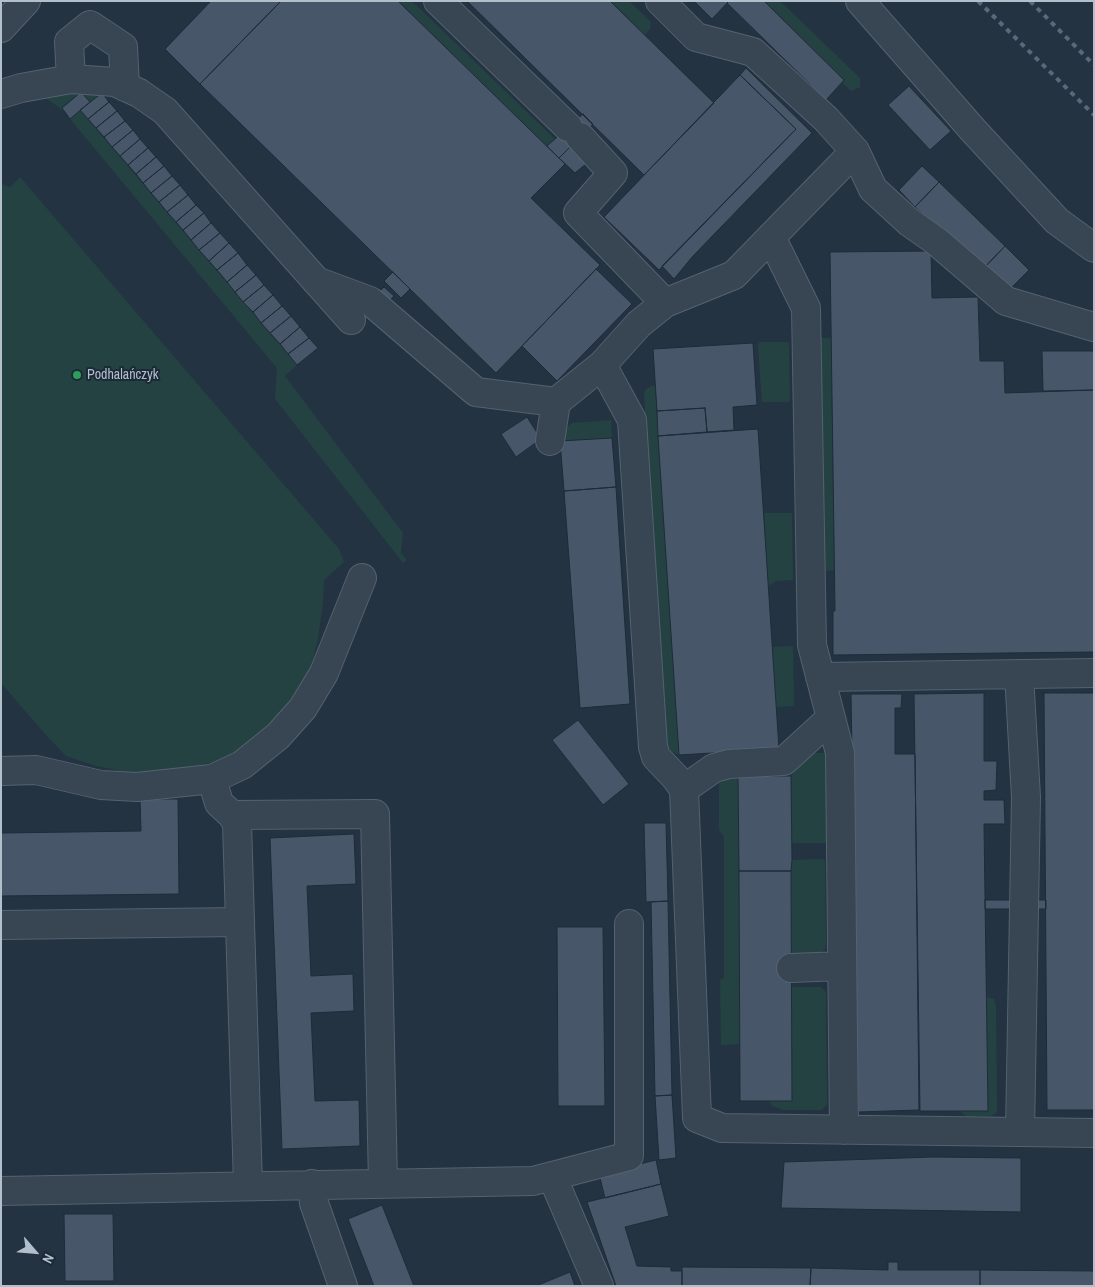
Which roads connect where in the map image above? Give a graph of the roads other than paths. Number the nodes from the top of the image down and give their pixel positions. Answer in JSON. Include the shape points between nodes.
{"nodes":[{"id":1,"x":26,"y":1,"type":"edge"},
{"id":2,"x":438,"y":1,"type":"edge"},
{"id":3,"x":660,"y":1,"type":"edge"},
{"id":4,"x":860,"y":1,"type":"edge"},
{"id":5,"x":1,"y":28,"type":"edge"},
{"id":6,"x":72,"y":79,"type":"junction"},
{"id":7,"x":125,"y":87,"type":"junction"},
{"id":8,"x":1,"y":94,"type":"edge"},
{"id":9,"x":855,"y":150,"type":"junction"},
{"id":10,"x":771,"y":237,"type":"junction"},
{"id":11,"x":1094,"y":248,"type":"edge"},
{"id":12,"x":316,"y":281,"type":"junction"},
{"id":13,"x":665,"y":302,"type":"junction"},
{"id":14,"x":351,"y":320,"type":"dead end"},
{"id":15,"x":1094,"y":327,"type":"edge"},
{"id":16,"x":602,"y":365,"type":"junction"},
{"id":17,"x":556,"y":402,"type":"junction"},
{"id":18,"x":550,"y":441,"type":"dead end"},
{"id":19,"x":362,"y":578,"type":"dead end"},
{"id":20,"x":1094,"y":673,"type":"edge"},
{"id":21,"x":1019,"y":674,"type":"junction"},
{"id":22,"x":820,"y":677,"type":"junction"},
{"id":23,"x":832,"y":718,"type":"junction"},
{"id":24,"x":1,"y":771,"type":"edge"},
{"id":25,"x":212,"y":779,"type":"junction"},
{"id":26,"x":684,"y":789,"type":"junction"},
{"id":27,"x":232,"y":815,"type":"junction"},
{"id":28,"x":240,"y":922,"type":"junction"},
{"id":29,"x":629,"y":924,"type":"dead end"},
{"id":30,"x":1,"y":925,"type":"edge"},
{"id":31,"x":842,"y":966,"type":"junction"},
{"id":32,"x":792,"y":968,"type":"dead end"},
{"id":33,"x":844,"y":1130,"type":"junction"},
{"id":34,"x":1020,"y":1132,"type":"junction"},
{"id":35,"x":1094,"y":1133,"type":"edge"},
{"id":36,"x":552,"y":1176,"type":"junction"},
{"id":37,"x":312,"y":1184,"type":"junction"},
{"id":38,"x":383,"y":1184,"type":"junction"},
{"id":39,"x":248,"y":1185,"type":"junction"},
{"id":40,"x":1,"y":1191,"type":"edge"},
{"id":41,"x":343,"y":1286,"type":"edge"},
{"id":42,"x":599,"y":1286,"type":"edge"}],
"edges":[{"from":1,"to":5,"type":"lane"},
{"from":2,"to":13,"type":"lane","via":[[613,173],[578,213]]},
{"from":3,"to":9,"type":"lane","via":[[696,37],[753,52]]},
{"from":4,"to":11,"type":"lane","via":[[1058,221]]},
{"from":6,"to":7,"type":"lane","via":[[115,82]]},
{"from":6,"to":7,"type":"lane","via":[[69,42],[90,25],[123,47]]},
{"from":6,"to":8,"type":"lane"},
{"from":7,"to":12,"type":"lane","via":[[165,112]]},
{"from":9,"to":10,"type":"lane"},
{"from":9,"to":15,"type":"lane","via":[[873,188],[909,222],[1006,301]]},
{"from":10,"to":13,"type":"lane","via":[[734,275]]},
{"from":10,"to":22,"type":"lane","via":[[806,308],[812,645]]},
{"from":12,"to":14,"type":"lane"},
{"from":12,"to":17,"type":"lane","via":[[370,301],[476,392]]},
{"from":13,"to":16,"type":"lane","via":[[639,324]]},
{"from":16,"to":17,"type":"lane"},
{"from":16,"to":26,"type":"lane","via":[[632,420],[653,747],[656,757]]},
{"from":17,"to":18,"type":"lane"},
{"from":19,"to":25,"type":"lane","via":[[324,673],[303,708],[278,736],[242,765]]},
{"from":20,"to":21,"type":"lane"},
{"from":21,"to":22,"type":"lane"},
{"from":21,"to":34,"type":"lane","via":[[1026,797]]},
{"from":22,"to":23,"type":"lane"},
{"from":23,"to":26,"type":"lane","via":[[784,761],[714,768]]},
{"from":23,"to":31,"type":"lane","via":[[840,753]]},
{"from":24,"to":25,"type":"lane","via":[[36,770],[101,785],[137,787]]},
{"from":25,"to":27,"type":"lane","via":[[219,803]]},
{"from":26,"to":33,"type":"lane","via":[[697,1118],[722,1128]]},
{"from":27,"to":28,"type":"lane","via":[[237,823]]},
{"from":27,"to":38,"type":"lane","via":[[375,814]]},
{"from":28,"to":30,"type":"lane"},
{"from":28,"to":39,"type":"lane"},
{"from":29,"to":36,"type":"lane","via":[[629,1156]]},
{"from":31,"to":32,"type":"lane"},
{"from":31,"to":33,"type":"lane"},
{"from":33,"to":34,"type":"lane"},
{"from":34,"to":35,"type":"lane"},
{"from":36,"to":38,"type":"lane","via":[[533,1181]]},
{"from":36,"to":42,"type":"lane"},
{"from":37,"to":38,"type":"lane"},
{"from":37,"to":39,"type":"lane"},
{"from":37,"to":41,"type":"lane","via":[[314,1203]]},
{"from":39,"to":40,"type":"lane"}]}
